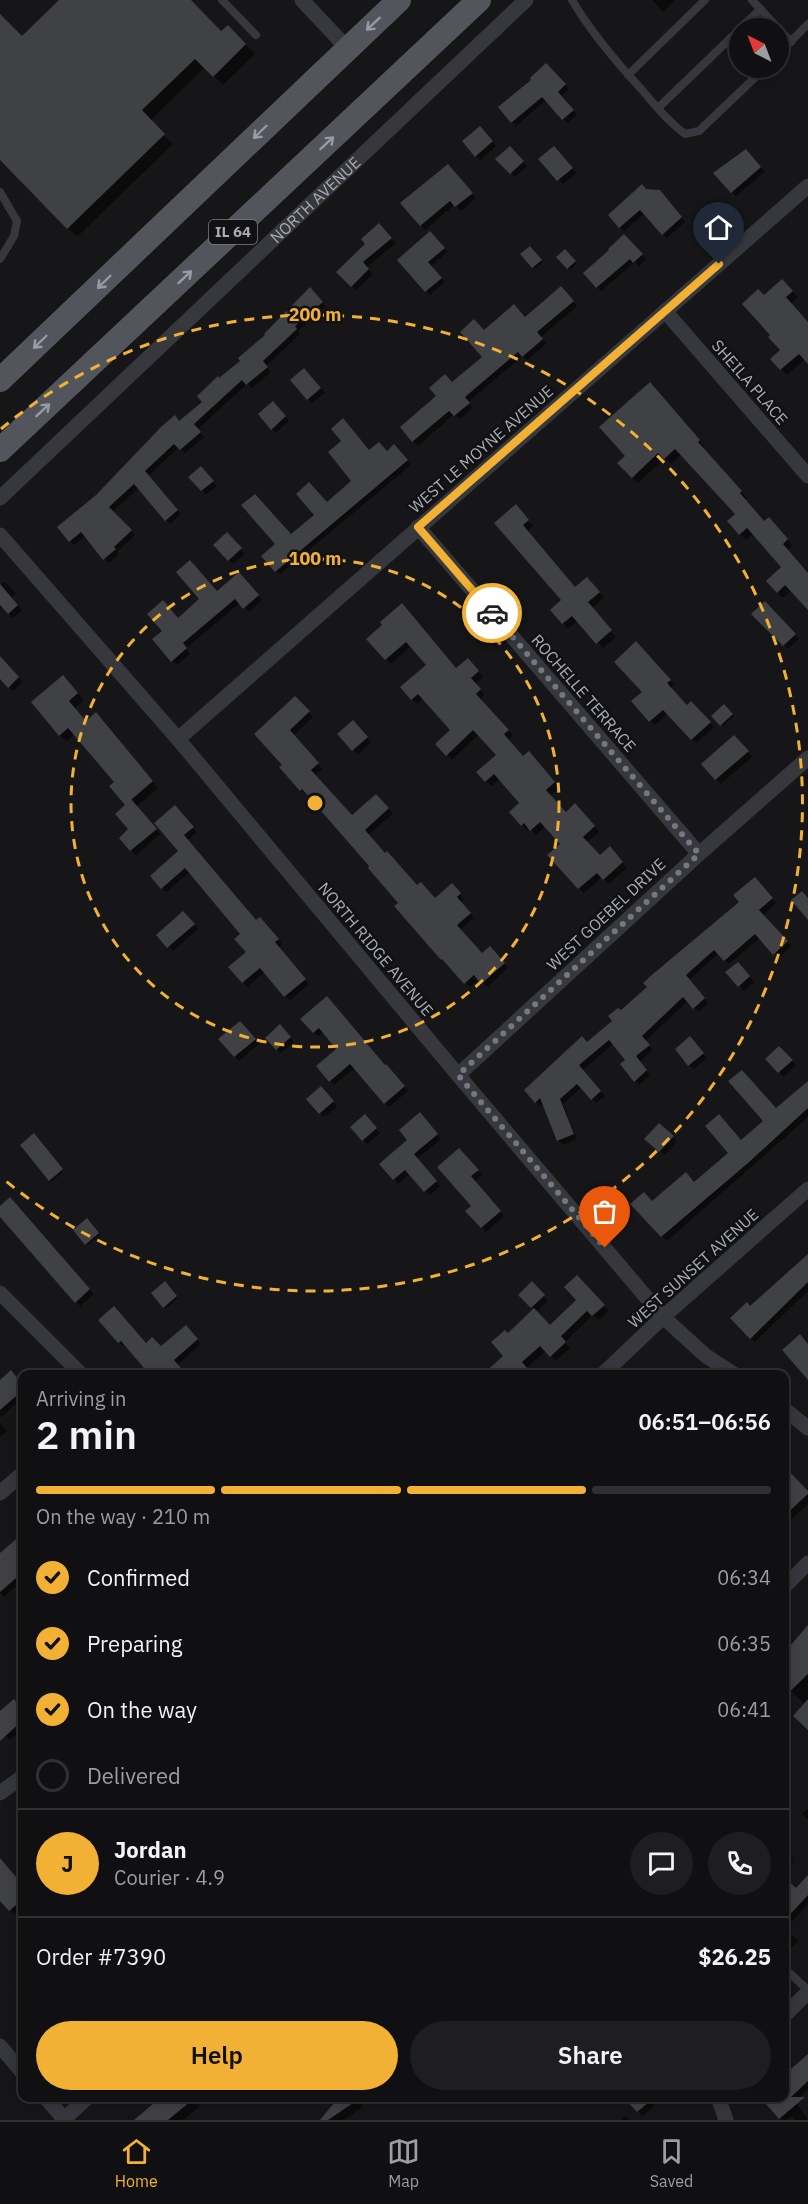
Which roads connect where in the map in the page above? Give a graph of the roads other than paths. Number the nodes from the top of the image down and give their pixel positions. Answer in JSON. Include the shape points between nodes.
{"nodes":[{"id":1,"x":222,"y":0,"type":"edge"},
{"id":2,"x":302,"y":0,"type":"edge"},
{"id":3,"x":399,"y":0,"type":"edge"},
{"id":4,"x":479,"y":0,"type":"edge"},
{"id":5,"x":526,"y":0,"type":"edge"},
{"id":6,"x":572,"y":0,"type":"edge"},
{"id":7,"x":705,"y":0,"type":"edge"},
{"id":8,"x":752,"y":0,"type":"edge"},
{"id":9,"x":760,"y":9,"type":"junction"},
{"id":10,"x":751,"y":18,"type":"edge"},
{"id":11,"x":808,"y":24,"type":"edge"},
{"id":12,"x":255,"y":35,"type":"dead end"},
{"id":13,"x":729,"y":40,"type":"edge"},
{"id":14,"x":791,"y":42,"type":"joint"},
{"id":15,"x":347,"y":48,"type":"junction"},
{"id":16,"x":628,"y":75,"type":"junction"},
{"id":17,"x":755,"y":78,"type":"edge"},
{"id":18,"x":658,"y":108,"type":"junction"},
{"id":19,"x":808,"y":186,"type":"edge"},
{"id":20,"x":0,"y":192,"type":"edge"},
{"id":21,"x":0,"y":259,"type":"edge"},
{"id":22,"x":666,"y":311,"type":"junction"},
{"id":23,"x":1,"y":377,"type":"edge"},
{"id":24,"x":0,"y":450,"type":"edge"},
{"id":25,"x":808,"y":476,"type":"edge"},
{"id":26,"x":0,"y":498,"type":"edge"},
{"id":27,"x":418,"y":527,"type":"junction"},
{"id":28,"x":0,"y":535,"type":"edge"},
{"id":29,"x":178,"y":739,"type":"junction"},
{"id":30,"x":808,"y":758,"type":"edge"},
{"id":31,"x":699,"y":854,"type":"junction"},
{"id":32,"x":458,"y":1075,"type":"junction"},
{"id":33,"x":808,"y":1189,"type":"edge"},
{"id":34,"x":0,"y":1293,"type":"edge"},
{"id":35,"x":663,"y":1317,"type":"junction"},
{"id":36,"x":77,"y":1370,"type":"edge"},
{"id":37,"x":607,"y":1370,"type":"edge"},
{"id":38,"x":728,"y":1370,"type":"edge"},
{"id":39,"x":789,"y":1413,"type":"edge"},
{"id":40,"x":808,"y":1428,"type":"edge"},
{"id":41,"x":18,"y":1478,"type":"edge"},
{"id":42,"x":0,"y":1494,"type":"edge"},
{"id":43,"x":808,"y":1563,"type":"edge"},
{"id":44,"x":789,"y":1582,"type":"edge"},
{"id":45,"x":18,"y":1780,"type":"edge"},
{"id":46,"x":0,"y":1793,"type":"edge"},
{"id":47,"x":789,"y":1973,"type":"edge"},
{"id":48,"x":808,"y":1991,"type":"edge"},
{"id":49,"x":789,"y":2011,"type":"edge"},
{"id":50,"x":0,"y":2046,"type":"edge"},
{"id":51,"x":18,"y":2067,"type":"edge"},
{"id":52,"x":49,"y":2102,"type":"edge"},
{"id":53,"x":83,"y":2102,"type":"edge"},
{"id":54,"x":719,"y":2102,"type":"edge"},
{"id":55,"x":64,"y":2119,"type":"edge"},
{"id":56,"x":726,"y":2120,"type":"edge"}],
"edges":[{"from":1,"to":12,"type":"lane"},
{"from":2,"to":15,"type":"street"},
{"from":3,"to":15,"type":"main road","one_way":true},
{"from":24,"to":4,"type":"main road","name":"NORTH AVENUE","number":"IL 64","one_way":true},
{"from":5,"to":26,"type":"street","name":"NORTH AVENUE"},
{"from":6,"to":16,"type":"lane"},
{"from":7,"to":16,"type":"lane"},
{"from":8,"to":9,"type":"lane"},
{"from":9,"to":10,"type":"lane"},
{"from":9,"to":14,"type":"lane"},
{"from":11,"to":14,"type":"lane"},
{"from":13,"to":18,"type":"lane"},
{"from":15,"to":23,"type":"main road","one_way":true},
{"from":16,"to":18,"type":"lane"},
{"from":17,"to":18,"type":"lane","via":[[699,131],[685,134]]},
{"from":19,"to":22,"type":"street","name":"WEST LE MOYNE AVENUE"},
{"from":20,"to":21,"type":"lane","via":[[17,221],[14,236]]},
{"from":22,"to":25,"type":"street","name":"SHEILA PLACE"},
{"from":22,"to":27,"type":"street","name":"WEST LE MOYNE AVENUE"},
{"from":27,"to":29,"type":"street","name":"WEST LE MOYNE AVENUE"},
{"from":27,"to":31,"type":"street","name":"ROCHELLE TERRACE"},
{"from":28,"to":29,"type":"street","name":"NORTH RIDGE AVENUE"},
{"from":29,"to":32,"type":"street","name":"NORTH RIDGE AVENUE"},
{"from":30,"to":31,"type":"street","name":"WEST GOEBEL DRIVE"},
{"from":31,"to":32,"type":"street","name":"WEST GOEBEL DRIVE"},
{"from":32,"to":35,"type":"street","name":"NORTH RIDGE AVENUE"},
{"from":33,"to":35,"type":"street","name":"WEST SUNSET AVENUE"},
{"from":34,"to":36,"type":"street"},
{"from":35,"to":37,"type":"street","name":"WEST SUNSET AVENUE"},
{"from":35,"to":38,"type":"street","name":"NORTH RIDGE AVENUE"},
{"from":39,"to":40,"type":"street"},
{"from":41,"to":42,"type":"street"},
{"from":43,"to":44,"type":"street"},
{"from":45,"to":46,"type":"street"},
{"from":47,"to":48,"type":"lane"},
{"from":48,"to":49,"type":"street"},
{"from":50,"to":51,"type":"street"},
{"from":52,"to":55,"type":"street"},
{"from":53,"to":55,"type":"street"},
{"from":54,"to":56,"type":"street"}]}
